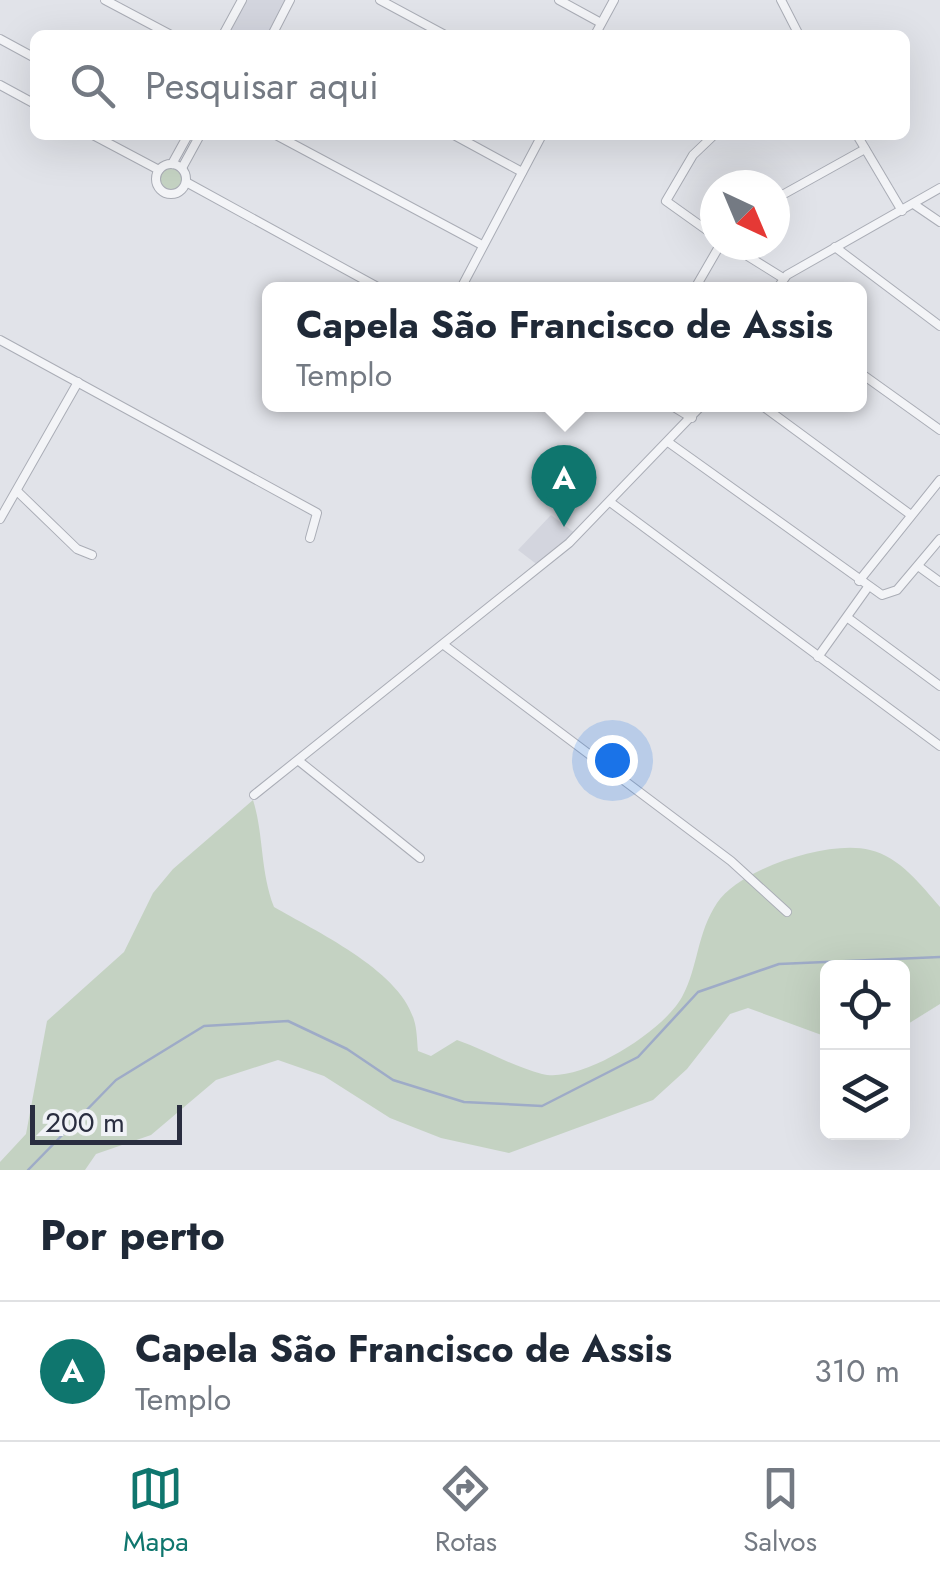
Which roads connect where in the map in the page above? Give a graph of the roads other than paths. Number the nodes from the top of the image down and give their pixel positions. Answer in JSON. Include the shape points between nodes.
{"nodes":[{"id":1,"x":105,"y":0,"type":"edge"},
{"id":2,"x":242,"y":0,"type":"edge"},
{"id":3,"x":290,"y":0,"type":"edge"},
{"id":4,"x":380,"y":0,"type":"edge"},
{"id":5,"x":559,"y":0,"type":"edge"},
{"id":6,"x":614,"y":0,"type":"edge"},
{"id":7,"x":781,"y":0,"type":"edge"},
{"id":8,"x":602,"y":23,"type":"junction"},
{"id":9,"x":161,"y":30,"type":"edge"},
{"id":10,"x":226,"y":30,"type":"edge"},
{"id":11,"x":275,"y":30,"type":"edge"},
{"id":12,"x":436,"y":30,"type":"edge"},
{"id":13,"x":598,"y":30,"type":"edge"},
{"id":14,"x":796,"y":30,"type":"edge"},
{"id":15,"x":0,"y":39,"type":"edge"},
{"id":16,"x":30,"y":55,"type":"edge"},
{"id":17,"x":0,"y":85,"type":"edge"},
{"id":18,"x":30,"y":101,"type":"edge"},
{"id":19,"x":102,"y":140,"type":"edge"},
{"id":20,"x":181,"y":140,"type":"edge"},
{"id":21,"x":197,"y":140,"type":"edge"},
{"id":22,"x":285,"y":140,"type":"edge"},
{"id":23,"x":463,"y":140,"type":"edge"},
{"id":24,"x":539,"y":140,"type":"edge"},
{"id":25,"x":709,"y":140,"type":"edge"},
{"id":26,"x":859,"y":140,"type":"edge"},
{"id":27,"x":865,"y":149,"type":"junction"},
{"id":28,"x":172,"y":164,"type":"junction"},
{"id":29,"x":182,"y":168,"type":"junction"},
{"id":30,"x":159,"y":170,"type":"junction"},
{"id":31,"x":522,"y":172,"type":"junction"},
{"id":32,"x":186,"y":182,"type":"junction"},
{"id":33,"x":940,"y":188,"type":"edge"},
{"id":34,"x":790,"y":191,"type":"edge"},
{"id":35,"x":915,"y":205,"type":"junction"},
{"id":36,"x":902,"y":211,"type":"junction"},
{"id":37,"x":940,"y":222,"type":"edge"},
{"id":38,"x":700,"y":224,"type":"edge"},
{"id":39,"x":482,"y":245,"type":"junction"},
{"id":40,"x":835,"y":247,"type":"junction"},
{"id":41,"x":711,"y":260,"type":"edge"},
{"id":42,"x":754,"y":260,"type":"edge"},
{"id":43,"x":783,"y":278,"type":"junction"},
{"id":44,"x":368,"y":282,"type":"edge"},
{"id":45,"x":464,"y":282,"type":"edge"},
{"id":46,"x":699,"y":282,"type":"edge"},
{"id":47,"x":781,"y":282,"type":"edge"},
{"id":48,"x":940,"y":326,"type":"edge"},
{"id":49,"x":0,"y":340,"type":"edge"},
{"id":50,"x":867,"y":378,"type":"edge"},
{"id":51,"x":78,"y":382,"type":"junction"},
{"id":52,"x":683,"y":412,"type":"edge"},
{"id":53,"x":697,"y":412,"type":"edge"},
{"id":54,"x":771,"y":412,"type":"edge"},
{"id":55,"x":692,"y":418,"type":"junction"},
{"id":56,"x":940,"y":430,"type":"edge"},
{"id":57,"x":668,"y":442,"type":"junction"},
{"id":58,"x":940,"y":480,"type":"edge"},
{"id":59,"x":18,"y":492,"type":"junction"},
{"id":60,"x":610,"y":502,"type":"junction"},
{"id":61,"x":912,"y":516,"type":"junction"},
{"id":62,"x":0,"y":519,"type":"edge"},
{"id":63,"x":310,"y":538,"type":"dead end"},
{"id":64,"x":940,"y":539,"type":"edge"},
{"id":65,"x":92,"y":556,"type":"dead end"},
{"id":66,"x":918,"y":566,"type":"junction"},
{"id":67,"x":858,"y":581,"type":"junction"},
{"id":68,"x":940,"y":582,"type":"edge"},
{"id":69,"x":868,"y":587,"type":"junction"},
{"id":70,"x":848,"y":618,"type":"junction"},
{"id":71,"x":444,"y":645,"type":"junction"},
{"id":72,"x":818,"y":656,"type":"junction"},
{"id":73,"x":940,"y":686,"type":"edge"},
{"id":74,"x":940,"y":746,"type":"edge"},
{"id":75,"x":298,"y":761,"type":"junction"},
{"id":76,"x":254,"y":795,"type":"dead end"},
{"id":77,"x":420,"y":858,"type":"dead end"},
{"id":78,"x":787,"y":912,"type":"dead end"}],
"edges":[{"from":1,"to":9,"type":"street"},
{"from":2,"to":10,"type":"street"},
{"from":3,"to":11,"type":"street"},
{"from":4,"to":12,"type":"street"},
{"from":5,"to":8,"type":"street"},
{"from":6,"to":8,"type":"street"},
{"from":7,"to":14,"type":"street"},
{"from":8,"to":13,"type":"street"},
{"from":15,"to":16,"type":"street"},
{"from":17,"to":18,"type":"street"},
{"from":19,"to":30,"type":"street"},
{"from":20,"to":28,"type":"street"},
{"from":21,"to":29,"type":"street"},
{"from":22,"to":39,"type":"street"},
{"from":23,"to":31,"type":"street"},
{"from":24,"to":31,"type":"street"},
{"from":25,"to":38,"type":"street","via":[[666,201]]},
{"from":26,"to":27,"type":"street"},
{"from":27,"to":34,"type":"street"},
{"from":27,"to":36,"type":"street"},
{"from":28,"to":29,"type":"street"},
{"from":28,"to":30,"type":"street"},
{"from":29,"to":32,"type":"street"},
{"from":30,"to":32,"type":"street","via":[[156,181],[165,192],[180,191]]},
{"from":31,"to":39,"type":"street"},
{"from":32,"to":44,"type":"street"},
{"from":33,"to":35,"type":"street"},
{"from":35,"to":36,"type":"street"},
{"from":35,"to":37,"type":"street"},
{"from":36,"to":40,"type":"street"},
{"from":39,"to":45,"type":"street"},
{"from":40,"to":43,"type":"street"},
{"from":40,"to":48,"type":"street"},
{"from":41,"to":46,"type":"street"},
{"from":42,"to":43,"type":"street"},
{"from":43,"to":47,"type":"street"},
{"from":49,"to":51,"type":"street"},
{"from":50,"to":56,"type":"street"},
{"from":51,"to":59,"type":"street"},
{"from":51,"to":63,"type":"street","via":[[318,513]]},
{"from":52,"to":55,"type":"street"},
{"from":53,"to":55,"type":"street"},
{"from":54,"to":61,"type":"street"},
{"from":55,"to":57,"type":"street"},
{"from":57,"to":60,"type":"street"},
{"from":57,"to":67,"type":"street"},
{"from":58,"to":61,"type":"street"},
{"from":59,"to":62,"type":"street"},
{"from":59,"to":65,"type":"street"},
{"from":60,"to":71,"type":"street"},
{"from":60,"to":72,"type":"street"},
{"from":61,"to":67,"type":"street"},
{"from":64,"to":66,"type":"street"},
{"from":66,"to":68,"type":"street"},
{"from":66,"to":69,"type":"street","via":[[889,595]]},
{"from":67,"to":69,"type":"street"},
{"from":69,"to":70,"type":"street"},
{"from":70,"to":72,"type":"street"},
{"from":70,"to":73,"type":"street"},
{"from":71,"to":75,"type":"street"},
{"from":71,"to":78,"type":"street","via":[[731,861]]},
{"from":72,"to":74,"type":"street"},
{"from":75,"to":76,"type":"street"},
{"from":75,"to":77,"type":"street"}]}
